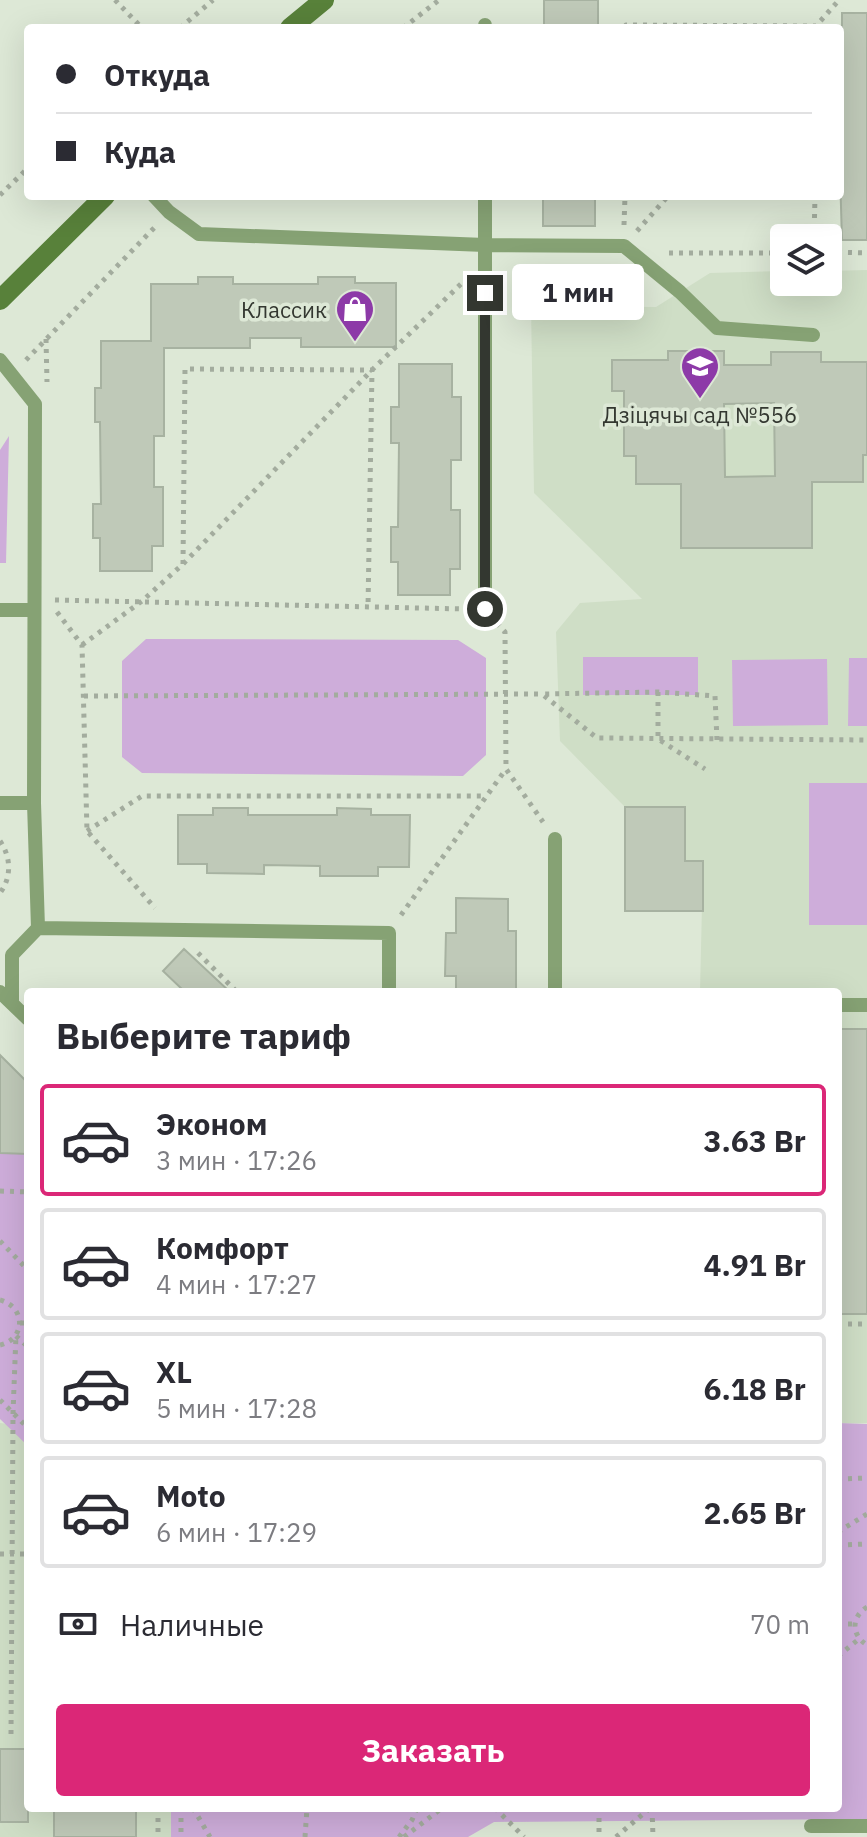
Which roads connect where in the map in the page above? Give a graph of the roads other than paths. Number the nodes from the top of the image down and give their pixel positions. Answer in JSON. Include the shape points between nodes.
{"nodes":[{"id":1,"x":324,"y":0,"type":"edge"},
{"id":2,"x":295,"y":24,"type":"edge"},
{"id":3,"x":101,"y":200,"type":"edge"},
{"id":4,"x":158,"y":200,"type":"edge"},
{"id":5,"x":485,"y":200,"type":"edge"},
{"id":6,"x":485,"y":245,"type":"junction"},
{"id":7,"x":0,"y":300,"type":"edge"},
{"id":8,"x":813,"y":335,"type":"dead end"},
{"id":9,"x":0,"y":360,"type":"edge"},
{"id":10,"x":485,"y":609,"type":"road end"},
{"id":11,"x":0,"y":610,"type":"edge"},
{"id":12,"x":34,"y":610,"type":"junction"},
{"id":13,"x":0,"y":803,"type":"edge"},
{"id":14,"x":34,"y":803,"type":"junction"},
{"id":15,"x":555,"y":839,"type":"road end"},
{"id":16,"x":38,"y":928,"type":"junction"},
{"id":17,"x":389,"y":988,"type":"edge"},
{"id":18,"x":555,"y":988,"type":"edge"},
{"id":19,"x":0,"y":992,"type":"edge"},
{"id":20,"x":12,"y":1003,"type":"junction"},
{"id":21,"x":842,"y":1005,"type":"edge"},
{"id":22,"x":867,"y":1005,"type":"edge"},
{"id":23,"x":24,"y":1015,"type":"edge"},
{"id":24,"x":811,"y":1826,"type":"dead end"},
{"id":25,"x":867,"y":1826,"type":"edge"}],
"edges":[{"from":1,"to":2,"type":"main road"},
{"from":3,"to":7,"type":"main road"},
{"from":4,"to":6,"type":"lane","via":[[199,234]]},
{"from":5,"to":6,"type":"lane"},
{"from":6,"to":8,"type":"lane","via":[[628,250],[717,328]]},
{"from":6,"to":10,"type":"lane"},
{"from":9,"to":12,"type":"lane","via":[[35,404]]},
{"from":11,"to":12,"type":"lane"},
{"from":12,"to":14,"type":"lane"},
{"from":13,"to":14,"type":"lane"},
{"from":14,"to":16,"type":"lane"},
{"from":15,"to":18,"type":"lane"},
{"from":16,"to":17,"type":"lane","via":[[389,933]]},
{"from":16,"to":20,"type":"lane","via":[[12,955]]},
{"from":19,"to":20,"type":"lane"},
{"from":20,"to":23,"type":"lane"},
{"from":21,"to":22,"type":"lane"},
{"from":24,"to":25,"type":"lane"}]}
